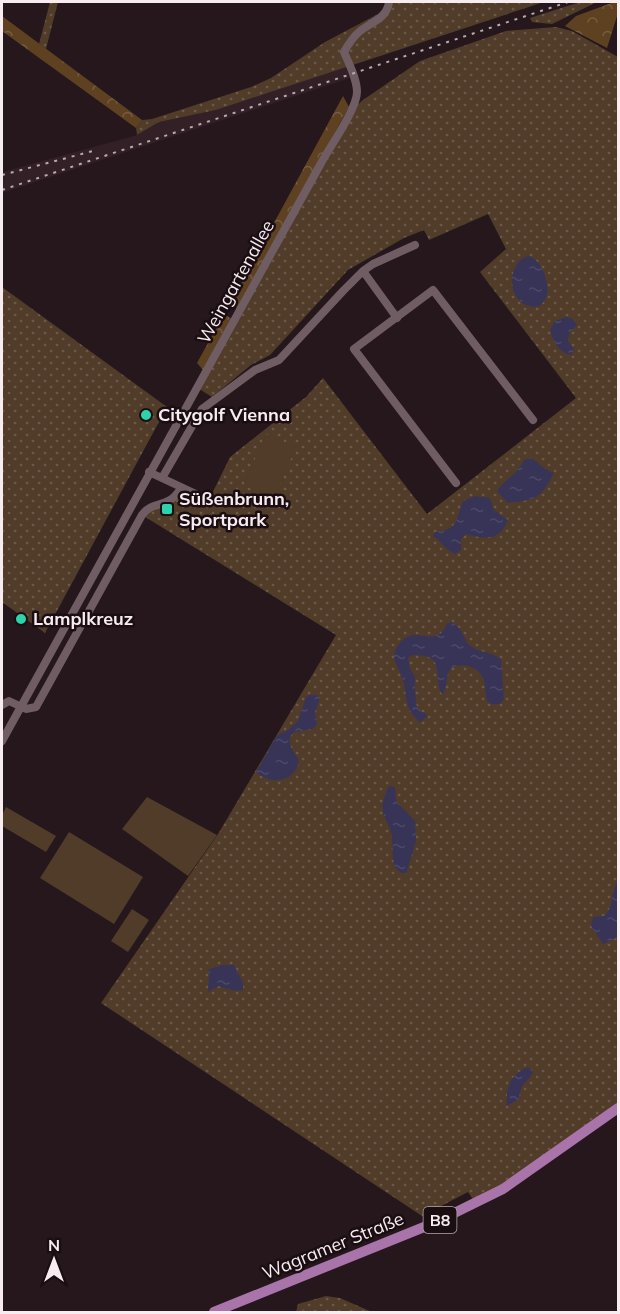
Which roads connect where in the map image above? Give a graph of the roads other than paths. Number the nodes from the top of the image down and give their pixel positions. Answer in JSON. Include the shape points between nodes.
{"nodes":[{"id":1,"x":388,"y":2,"type":"edge"},
{"id":2,"x":414,"y":245,"type":"dead end"},
{"id":3,"x":363,"y":271,"type":"junction"},
{"id":4,"x":397,"y":318,"type":"junction"},
{"id":5,"x":533,"y":420,"type":"dead end"},
{"id":6,"x":149,"y":472,"type":"junction"},
{"id":7,"x":162,"y":478,"type":"junction"},
{"id":8,"x":456,"y":483,"type":"dead end"},
{"id":9,"x":182,"y":488,"type":"junction"},
{"id":10,"x":213,"y":502,"type":"dead end"},
{"id":11,"x":52,"y":650,"type":"junction"},
{"id":12,"x":64,"y":657,"type":"junction"},
{"id":13,"x":2,"y":705,"type":"edge"},
{"id":14,"x":22,"y":707,"type":"junction"},
{"id":15,"x":2,"y":741,"type":"edge"},
{"id":16,"x":618,"y":1108,"type":"edge"},
{"id":17,"x":214,"y":1312,"type":"edge"}],
"edges":[{"from":1,"to":6,"type":"street","name":"Weingartenallee","via":[[383,16],[357,33],[344,52],[357,90],[353,109]]},
{"from":2,"to":3,"type":"street"},
{"from":3,"to":4,"type":"street"},
{"from":3,"to":7,"type":"street","via":[[279,360],[255,370],[202,409]]},
{"from":4,"to":5,"type":"street","via":[[433,290]]},
{"from":4,"to":8,"type":"street","via":[[354,349]]},
{"from":6,"to":7,"type":"street"},
{"from":6,"to":11,"type":"street","name":"Weingartenallee"},
{"from":7,"to":9,"type":"street"},
{"from":9,"to":10,"type":"street"},
{"from":9,"to":12,"type":"street","name":"Weingartenallee","via":[[169,502],[151,506],[142,514]]},
{"from":11,"to":12,"type":"street"},
{"from":11,"to":14,"type":"street","name":"Weingartenallee"},
{"from":12,"to":14,"type":"street","name":"Weingartenallee","via":[[36,707]]},
{"from":13,"to":14,"type":"street","via":[[9,701]]},
{"from":14,"to":15,"type":"street","name":"Weingartenallee"},
{"from":16,"to":17,"type":"main road","name":"Wagramer Straße","number":"B8","via":[[503,1189],[434,1223]]}]}
